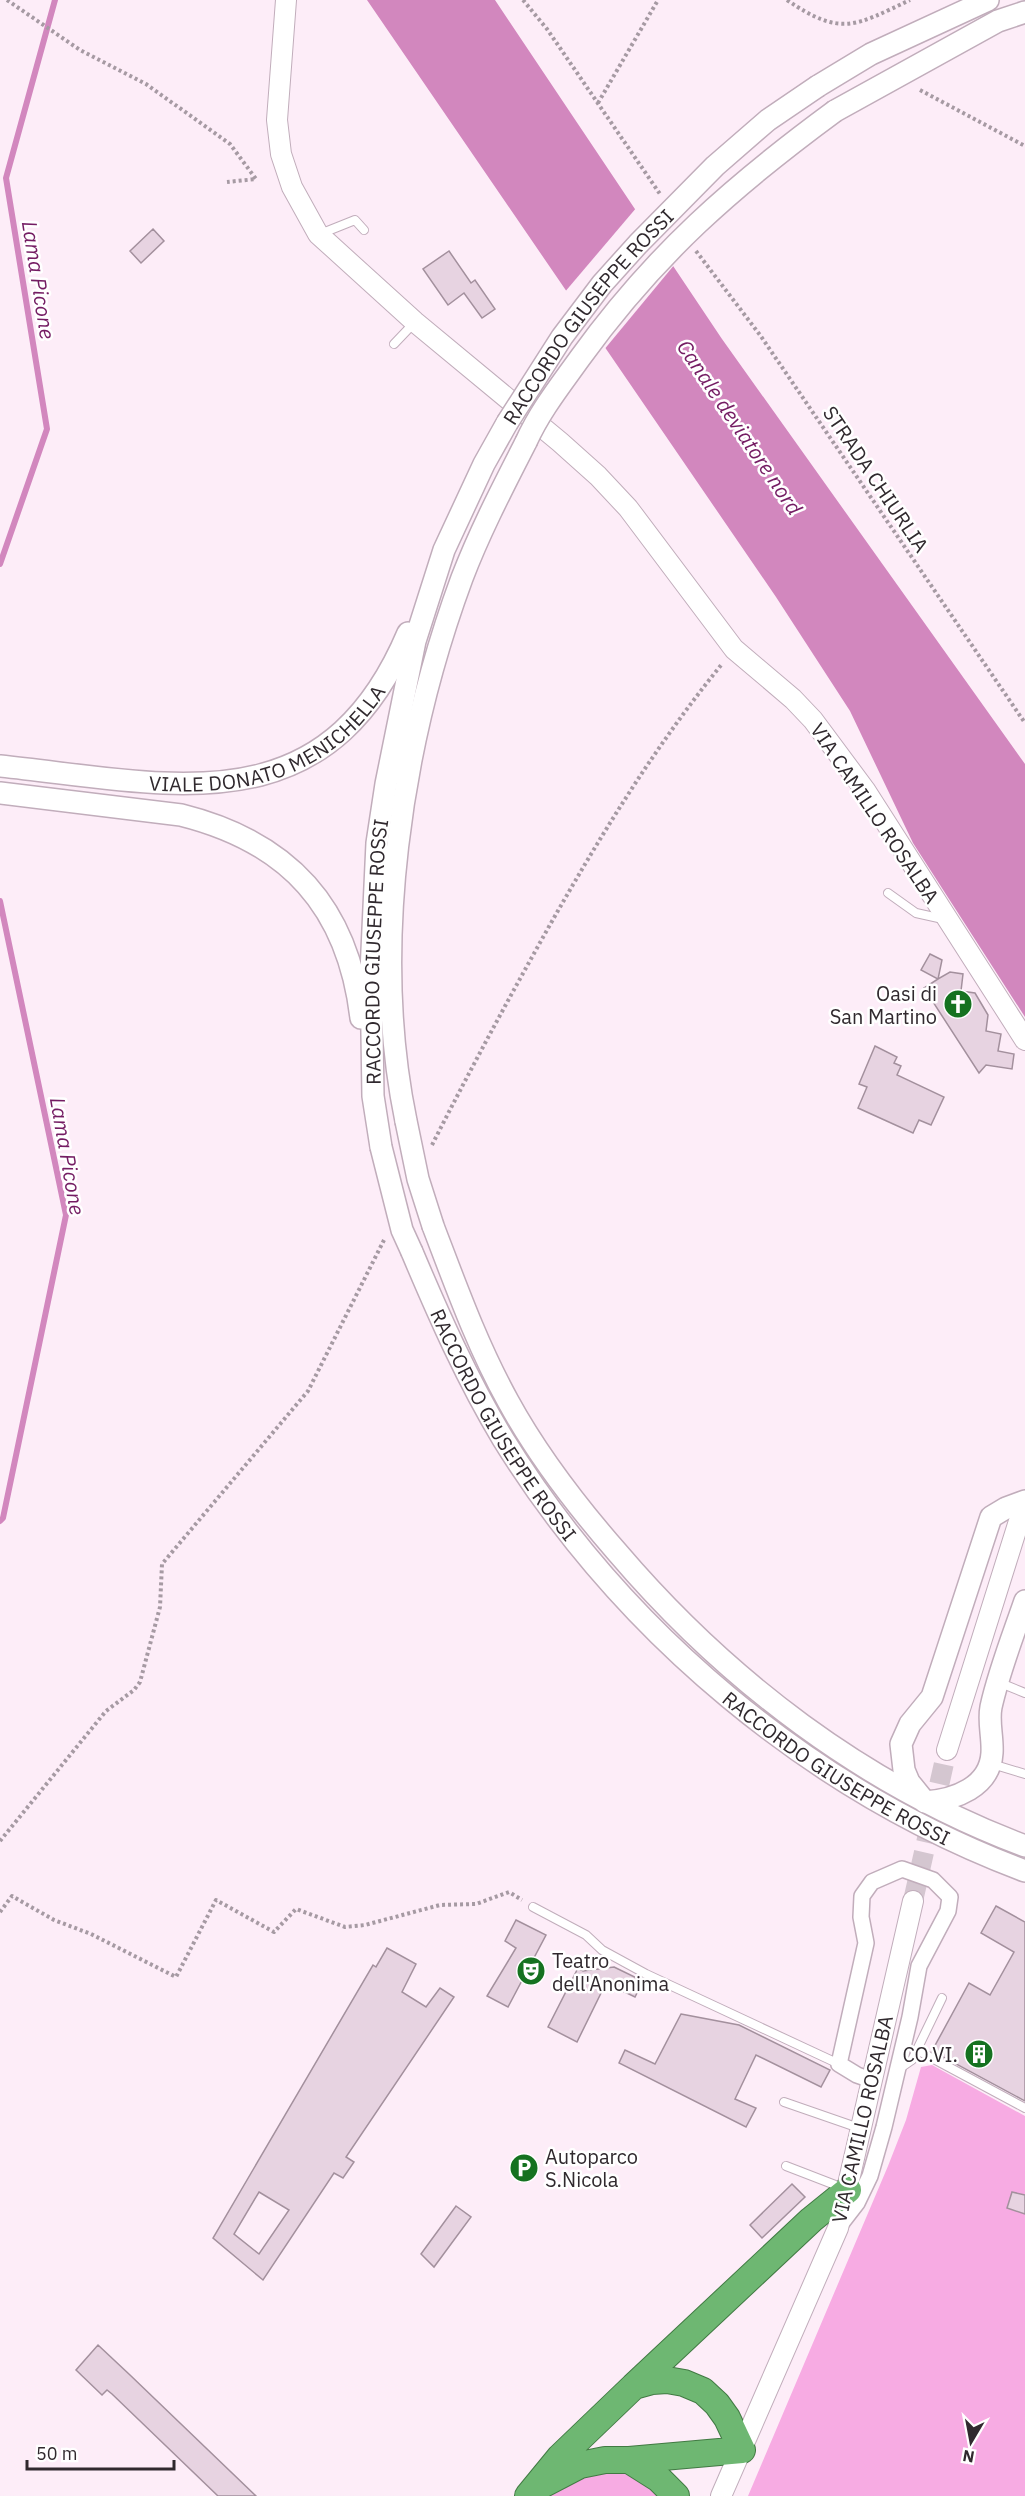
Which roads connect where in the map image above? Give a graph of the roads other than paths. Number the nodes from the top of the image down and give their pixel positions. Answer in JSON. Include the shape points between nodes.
{"nodes":[{"id":1,"x":286,"y":0,"type":"edge"},
{"id":2,"x":988,"y":0,"type":"edge"},
{"id":3,"x":1025,"y":12,"type":"edge"},
{"id":4,"x":364,"y":230,"type":"dead end"},
{"id":5,"x":318,"y":234,"type":"junction"},
{"id":6,"x":602,"y":284,"type":"junction"},
{"id":7,"x":415,"y":322,"type":"junction"},
{"id":8,"x":394,"y":344,"type":"dead end"},
{"id":9,"x":538,"y":416,"type":"junction"},
{"id":10,"x":518,"y":433,"type":"junction"},
{"id":11,"x":444,"y":550,"type":"junction"},
{"id":12,"x":0,"y":766,"type":"edge"},
{"id":13,"x":0,"y":794,"type":"edge"},
{"id":14,"x":888,"y":893,"type":"dead end"},
{"id":15,"x":947,"y":919,"type":"junction"},
{"id":16,"x":1025,"y":1040,"type":"edge"},
{"id":17,"x":373,"y":1096,"type":"junction"},
{"id":18,"x":465,"y":1371,"type":"junction"},
{"id":19,"x":526,"y":1432,"type":"junction"},
{"id":20,"x":1025,"y":1501,"type":"edge"},
{"id":21,"x":546,"y":1502,"type":"junction"},
{"id":22,"x":1025,"y":1601,"type":"edge"},
{"id":23,"x":998,"y":1682,"type":"junction"},
{"id":24,"x":1025,"y":1693,"type":"edge"},
{"id":25,"x":947,"y":1750,"type":"tunnel mouth"},
{"id":26,"x":991,"y":1764,"type":"junction"},
{"id":27,"x":1025,"y":1774,"type":"edge"},
{"id":28,"x":925,"y":1802,"type":"junction"},
{"id":29,"x":1025,"y":1846,"type":"edge"},
{"id":30,"x":1025,"y":1871,"type":"edge"},
{"id":31,"x":913,"y":1901,"type":"tunnel mouth"},
{"id":32,"x":533,"y":1907,"type":"road end"},
{"id":33,"x":942,"y":1998,"type":"dead end"},
{"id":34,"x":917,"y":2050,"type":"junction"},
{"id":35,"x":839,"y":2064,"type":"junction"},
{"id":36,"x":898,"y":2070,"type":"junction"},
{"id":37,"x":872,"y":2080,"type":"junction"},
{"id":38,"x":784,"y":2102,"type":"dead end"},
{"id":39,"x":1025,"y":2108,"type":"edge"},
{"id":40,"x":861,"y":2129,"type":"junction"},
{"id":41,"x":786,"y":2166,"type":"dead end"},
{"id":42,"x":848,"y":2190,"type":"junction"},
{"id":43,"x":838,"y":2228,"type":"junction"},
{"id":44,"x":634,"y":2386,"type":"junction"},
{"id":45,"x":741,"y":2450,"type":"junction"},
{"id":46,"x":629,"y":2460,"type":"junction"},
{"id":47,"x":532,"y":2492,"type":"edge"},
{"id":48,"x":676,"y":2496,"type":"edge"},
{"id":49,"x":721,"y":2496,"type":"edge"}],
"edges":[{"from":1,"to":5,"type":"street","name":"VIA CAMILLO ROSALBA","via":[[278,120],[281,154],[292,187]]},
{"from":2,"to":6,"type":"main road","name":"RACCORDO GIUSEPPE ROSSI","bridge":true,"via":[[871,54],[768,120],[715,166]]},
{"from":3,"to":9,"type":"main road","bridge":true,"via":[[998,21],[835,111],[776,153],[681,237],[647,273],[596,334]]},
{"from":4,"to":5,"type":"lane","via":[[356,220]]},
{"from":5,"to":7,"type":"street","name":"VIA CAMILLO ROSALBA"},
{"from":6,"to":9,"type":"main road","bridge":true,"via":[[556,367]]},
{"from":6,"to":10,"type":"main road","name":"RACCORDO GIUSEPPE ROSSI","bridge":true,"via":[[562,337]]},
{"from":7,"to":8,"type":"lane"},
{"from":7,"to":15,"type":"street","name":"VIA CAMILLO ROSALBA","via":[[560,442],[628,508],[734,649],[813,720],[865,790]]},
{"from":9,"to":10,"type":"main road"},
{"from":10,"to":11,"type":"main road","name":"RACCORDO GIUSEPPE ROSSI","via":[[484,464]]},
{"from":10,"to":19,"type":"main road","bridge":true,"via":[[447,621],[422,709],[402,813],[392,927],[395,1039],[418,1179],[484,1356]]},
{"from":11,"to":12,"type":"main road","name":"VIALE DONATO MENICHELLA","via":[[389,674],[356,719],[329,743],[285,767],[258,778],[187,785]]},
{"from":11,"to":17,"type":"main road","name":"RACCORDO GIUSEPPE ROSSI","via":[[415,641],[377,843],[371,972]]},
{"from":13,"to":17,"type":"main road","name":"VIALE DONATO MENICHELLA","via":[[182,815],[251,840],[278,857],[319,899],[335,926],[360,1005]]},
{"from":14,"to":15,"type":"lane","via":[[916,913]]},
{"from":15,"to":16,"type":"street","name":"VIA CAMILLO ROSALBA"},
{"from":17,"to":18,"type":"main road","name":"RACCORDO GIUSEPPE ROSSI","bridge":true,"via":[[402,1230]]},
{"from":18,"to":19,"type":"main road"},
{"from":18,"to":21,"type":"main road","name":"RACCORDO GIUSEPPE ROSSI"},
{"from":19,"to":21,"type":"main road"},
{"from":19,"to":28,"type":"main road","via":[[592,1523],[708,1648],[822,1740]]},
{"from":20,"to":25,"type":"street"},
{"from":20,"to":28,"type":"main road","via":[[991,1517],[932,1697],[904,1733],[904,1770]]},
{"from":21,"to":30,"type":"main road","name":"RACCORDO GIUSEPPE ROSSI","via":[[637,1611],[686,1660],[799,1753],[934,1833]]},
{"from":22,"to":23,"type":"main road"},
{"from":23,"to":24,"type":"lane"},
{"from":23,"to":26,"type":"main road","via":[[989,1722]]},
{"from":26,"to":27,"type":"lane"},
{"from":26,"to":28,"type":"main road","via":[[977,1784],[962,1794],[946,1801]]},
{"from":28,"to":29,"type":"main road"},
{"from":31,"to":37,"type":"street","name":"VIA CAMILLO ROSALBA"},
{"from":32,"to":35,"type":"lane","via":[[646,1974]]},
{"from":33,"to":34,"type":"lane"},
{"from":34,"to":36,"type":"lane","via":[[912,2060]]},
{"from":34,"to":39,"type":"lane"},
{"from":35,"to":36,"type":"street","via":[[866,1943],[862,1896],[872,1882],[902,1869],[933,1880],[950,1897],[948,1911],[919,1966]]},
{"from":35,"to":37,"type":"street"},
{"from":36,"to":43,"type":"street","via":[[870,2176],[857,2203]]},
{"from":37,"to":40,"type":"street","name":"VIA CAMILLO ROSALBA"},
{"from":38,"to":40,"type":"lane"},
{"from":40,"to":42,"type":"street","name":"VIA CAMILLO ROSALBA"},
{"from":41,"to":42,"type":"lane"},
{"from":42,"to":43,"type":"street","name":"VIA CAMILLO ROSALBA"},
{"from":42,"to":44,"type":"highway"},
{"from":43,"to":45,"type":"street","name":"VIA CAMILLO ROSALBA"},
{"from":44,"to":45,"type":"highway","via":[[667,2380],[703,2391],[727,2418]]},
{"from":44,"to":47,"type":"highway","via":[[560,2457]]},
{"from":45,"to":46,"type":"highway"},
{"from":45,"to":49,"type":"street","name":"VIA CAMILLO ROSALBA"},
{"from":46,"to":47,"type":"highway","via":[[580,2465]]},
{"from":46,"to":48,"type":"highway","via":[[659,2479]]}]}
